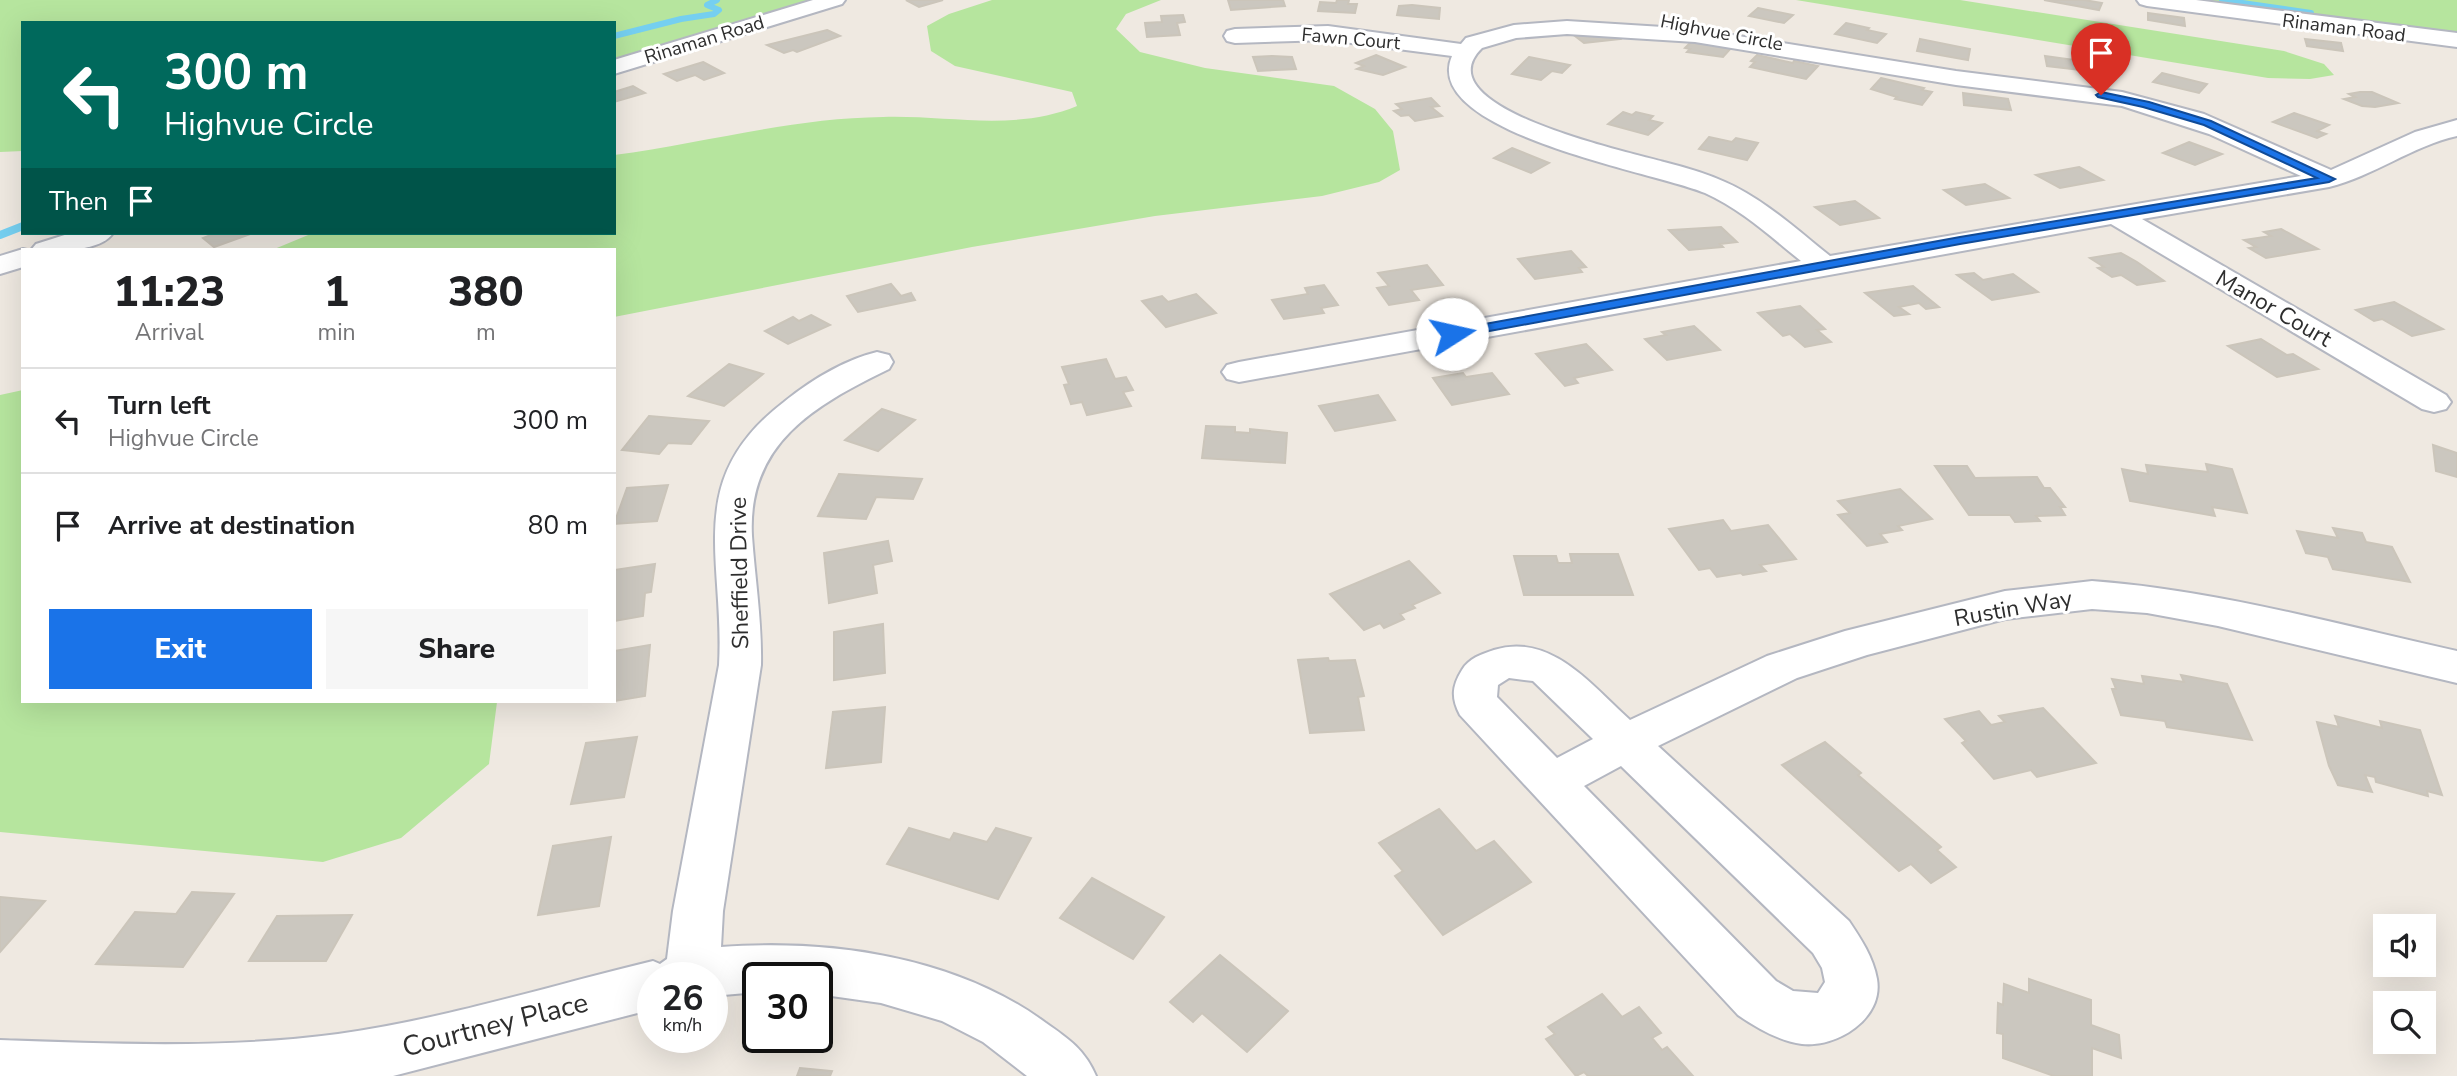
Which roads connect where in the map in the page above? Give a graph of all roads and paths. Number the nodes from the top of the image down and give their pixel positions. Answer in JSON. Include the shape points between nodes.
{"nodes":[{"id":1,"x":835,"y":0,"type":"edge"},
{"id":2,"x":2147,"y":0,"type":"edge"},
{"id":3,"x":1235,"y":36,"type":"dead end"},
{"id":4,"x":2457,"y":40,"type":"edge"},
{"id":5,"x":1466,"y":51,"type":"junction"},
{"id":6,"x":616,"y":65,"type":"edge"},
{"id":7,"x":2457,"y":128,"type":"edge"},
{"id":8,"x":2329,"y":179,"type":"junction"},
{"id":9,"x":2114,"y":214,"type":"junction"},
{"id":10,"x":93,"y":235,"type":"edge"},
{"id":11,"x":52,"y":248,"type":"edge"},
{"id":12,"x":21,"y":259,"type":"edge"},
{"id":13,"x":0,"y":265,"type":"edge"},
{"id":14,"x":1825,"y":266,"type":"junction"},
{"id":15,"x":877,"y":362,"type":"dead end"},
{"id":16,"x":1239,"y":372,"type":"dead end"},
{"id":17,"x":2434,"y":402,"type":"dead end"},
{"id":18,"x":2457,"y":667,"type":"edge"},
{"id":19,"x":1627,"y":743,"type":"junction"},
{"id":20,"x":1551,"y":782,"type":"junction"},
{"id":21,"x":681,"y":962,"type":"edge"},
{"id":22,"x":728,"y":972,"type":"edge"},
{"id":23,"x":637,"y":990,"type":"edge"},
{"id":24,"x":0,"y":1068,"type":"edge"},
{"id":25,"x":1068,"y":1076,"type":"edge"}],
"edges":[{"from":1,"to":6,"type":"street","name":"Rinaman Road"},
{"from":2,"to":4,"type":"street","name":"Rinaman Road"},
{"from":3,"to":5,"type":"street","name":"Fawn Court","via":[[1328,33]]},
{"from":5,"to":8,"type":"street","name":"Highvue Circle","via":[[1497,31],[1535,20],[1611,16],[1672,21],[1929,74],[2131,101],[2217,127]]},
{"from":5,"to":14,"type":"street","via":[[1460,68],[1462,82],[1493,112],[1541,134],[1717,188],[1755,211]]},
{"from":7,"to":8,"type":"street","via":[[2432,133],[2360,170]]},
{"from":8,"to":9,"type":"street"},
{"from":9,"to":14,"type":"street"},
{"from":9,"to":17,"type":"street","name":"Manor Court"},
{"from":10,"to":11,"type":"street"},
{"from":12,"to":13,"type":"street"},
{"from":14,"to":16,"type":"street"},
{"from":15,"to":21,"type":"street","name":"Sheffield Drive","via":[[835,382],[795,409],[764,438],[740,475],[733,516],[740,664],[698,911]]},
{"from":18,"to":19,"type":"street","name":"Rustin Way","via":[[2147,599],[2063,597],[2005,605],[1824,653],[1744,683]]},
{"from":19,"to":20,"type":"street","name":"Rustin Way"},
{"from":19,"to":20,"type":"street","via":[[1548,670],[1520,662],[1493,666],[1476,682],[1476,703]]},
{"from":19,"to":20,"type":"street","via":[[1843,951],[1853,985],[1842,1006],[1808,1021],[1771,1010]]},
{"from":22,"to":25,"type":"street","name":"Courtney Place","via":[[800,969],[921,990],[992,1018]]},
{"from":23,"to":24,"type":"street","name":"Courtney Place","via":[[495,1028],[338,1060],[231,1070]]}]}
